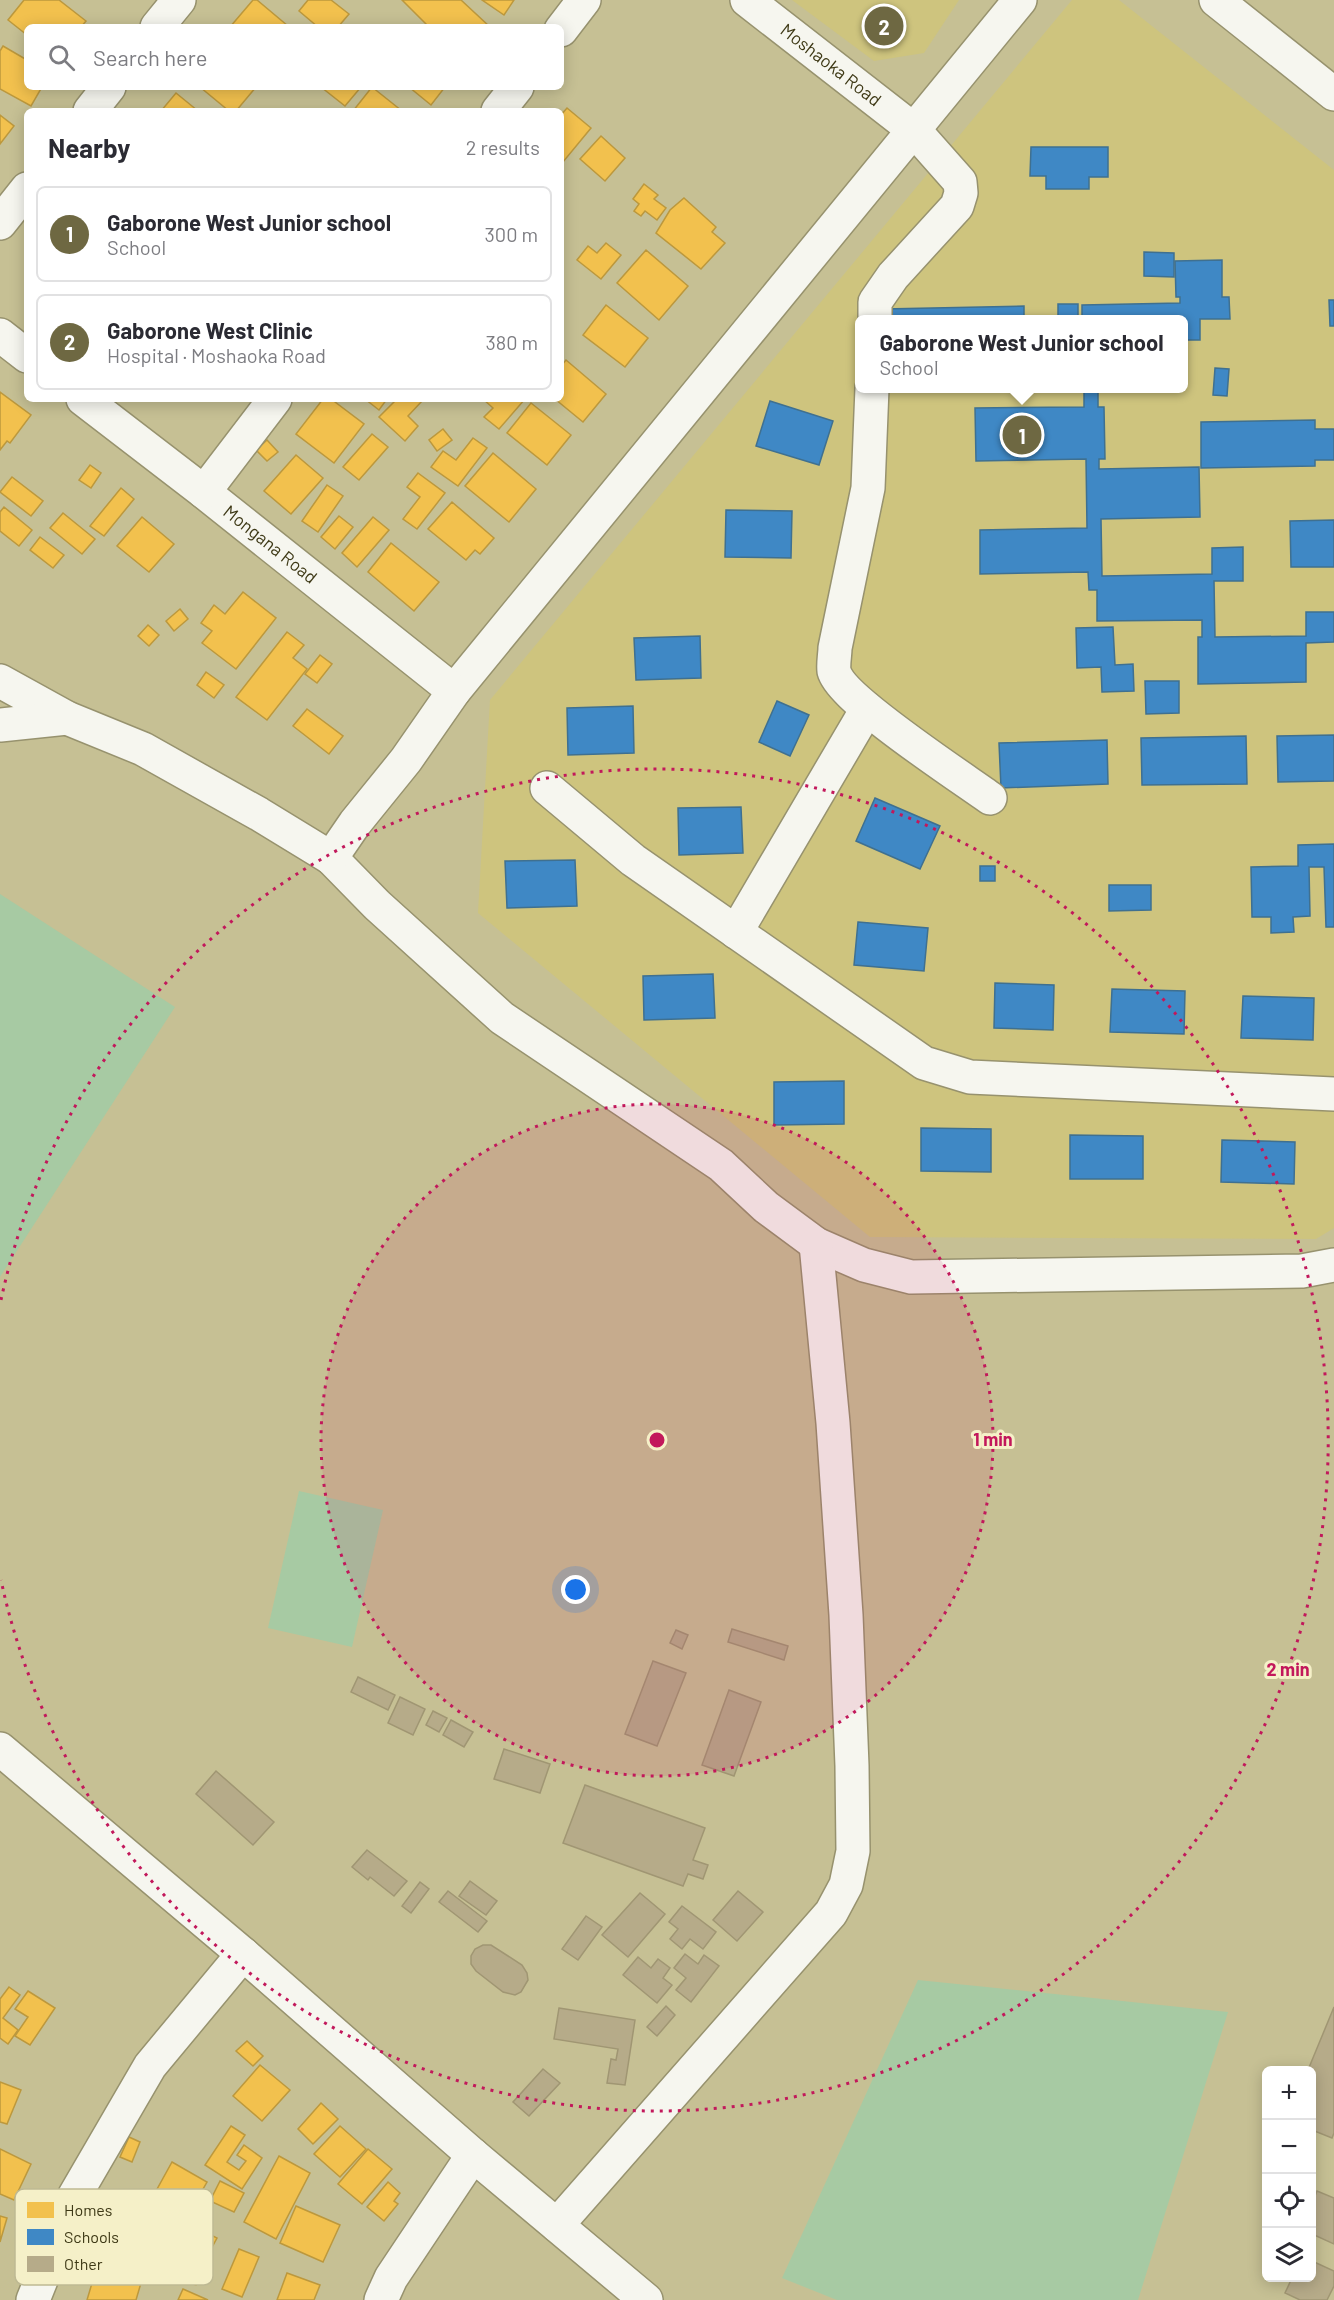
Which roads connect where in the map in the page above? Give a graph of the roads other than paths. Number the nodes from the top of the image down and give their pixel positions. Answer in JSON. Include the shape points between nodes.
{"nodes":[{"id":1,"x":179,"y":0,"type":"edge"},
{"id":2,"x":584,"y":0,"type":"edge"},
{"id":3,"x":747,"y":0,"type":"edge"},
{"id":4,"x":1020,"y":0,"type":"edge"},
{"id":5,"x":1216,"y":0,"type":"edge"},
{"id":6,"x":159,"y":24,"type":"edge"},
{"id":7,"x":564,"y":26,"type":"edge"},
{"id":8,"x":107,"y":90,"type":"edge"},
{"id":9,"x":515,"y":90,"type":"edge"},
{"id":10,"x":1334,"y":94,"type":"edge"},
{"id":11,"x":92,"y":108,"type":"edge"},
{"id":12,"x":500,"y":108,"type":"edge"},
{"id":13,"x":914,"y":130,"type":"junction"},
{"id":14,"x":24,"y":193,"type":"edge"},
{"id":15,"x":0,"y":223,"type":"edge"},
{"id":16,"x":875,"y":315,"type":"edge"},
{"id":17,"x":0,"y":335,"type":"edge"},
{"id":18,"x":24,"y":354,"type":"edge"},
{"id":19,"x":872,"y":393,"type":"edge"},
{"id":20,"x":87,"y":402,"type":"edge"},
{"id":21,"x":273,"y":402,"type":"edge"},
{"id":22,"x":204,"y":492,"type":"junction"},
{"id":23,"x":0,"y":681,"type":"edge"},
{"id":24,"x":454,"y":691,"type":"junction"},
{"id":25,"x":867,"y":709,"type":"junction"},
{"id":26,"x":67,"y":718,"type":"junction"},
{"id":27,"x":0,"y":725,"type":"edge"},
{"id":28,"x":547,"y":788,"type":"dead end"},
{"id":29,"x":990,"y":798,"type":"dead end"},
{"id":30,"x":331,"y":858,"type":"junction"},
{"id":31,"x":736,"y":932,"type":"junction"},
{"id":32,"x":1334,"y":1094,"type":"edge"},
{"id":33,"x":816,"y":1244,"type":"junction"},
{"id":34,"x":1334,"y":1264,"type":"edge"},
{"id":35,"x":0,"y":1749,"type":"edge"},
{"id":36,"x":243,"y":1954,"type":"junction"},
{"id":37,"x":473,"y":2156,"type":"junction"},
{"id":38,"x":78,"y":2189,"type":"edge"},
{"id":39,"x":557,"y":2225,"type":"junction"},
{"id":40,"x":39,"y":2285,"type":"edge"},
{"id":41,"x":33,"y":2300,"type":"edge"},
{"id":42,"x":381,"y":2300,"type":"edge"},
{"id":43,"x":646,"y":2300,"type":"edge"}],
"edges":[{"from":1,"to":6,"type":"street"},
{"from":2,"to":7,"type":"street"},
{"from":3,"to":13,"type":"street","name":"Moshaoka Road"},
{"from":4,"to":13,"type":"street"},
{"from":5,"to":10,"type":"street"},
{"from":8,"to":11,"type":"street"},
{"from":9,"to":12,"type":"street"},
{"from":13,"to":16,"type":"street","name":"Moshaoka Road","via":[[960,182],[961,193],[957,206],[893,276],[876,302]]},
{"from":13,"to":24,"type":"street"},
{"from":14,"to":15,"type":"street"},
{"from":17,"to":18,"type":"street"},
{"from":19,"to":25,"type":"street","via":[[868,488],[837,637],[834,671],[844,688]]},
{"from":20,"to":22,"type":"street","name":"Mongana Road"},
{"from":21,"to":22,"type":"street"},
{"from":22,"to":24,"type":"street","name":"Mongana Road"},
{"from":23,"to":26,"type":"street"},
{"from":24,"to":30,"type":"street"},
{"from":25,"to":29,"type":"street"},
{"from":25,"to":31,"type":"street"},
{"from":26,"to":27,"type":"street"},
{"from":26,"to":30,"type":"street","via":[[143,749]]},
{"from":28,"to":31,"type":"street","via":[[633,860]]},
{"from":30,"to":33,"type":"street","via":[[502,1018],[720,1165],[766,1207]]},
{"from":31,"to":32,"type":"street","via":[[924,1063],[948,1072],[970,1077]]},
{"from":33,"to":34,"type":"street","via":[[864,1265],[911,1277],[1302,1271]]},
{"from":33,"to":39,"type":"street","via":[[846,1626],[853,1851],[846,1885],[831,1913]]},
{"from":35,"to":36,"type":"street"},
{"from":36,"to":37,"type":"street"},
{"from":36,"to":38,"type":"street","via":[[150,2066]]},
{"from":37,"to":39,"type":"street"},
{"from":37,"to":42,"type":"street","via":[[391,2278]]},
{"from":39,"to":43,"type":"street"},
{"from":40,"to":41,"type":"street"}]}
